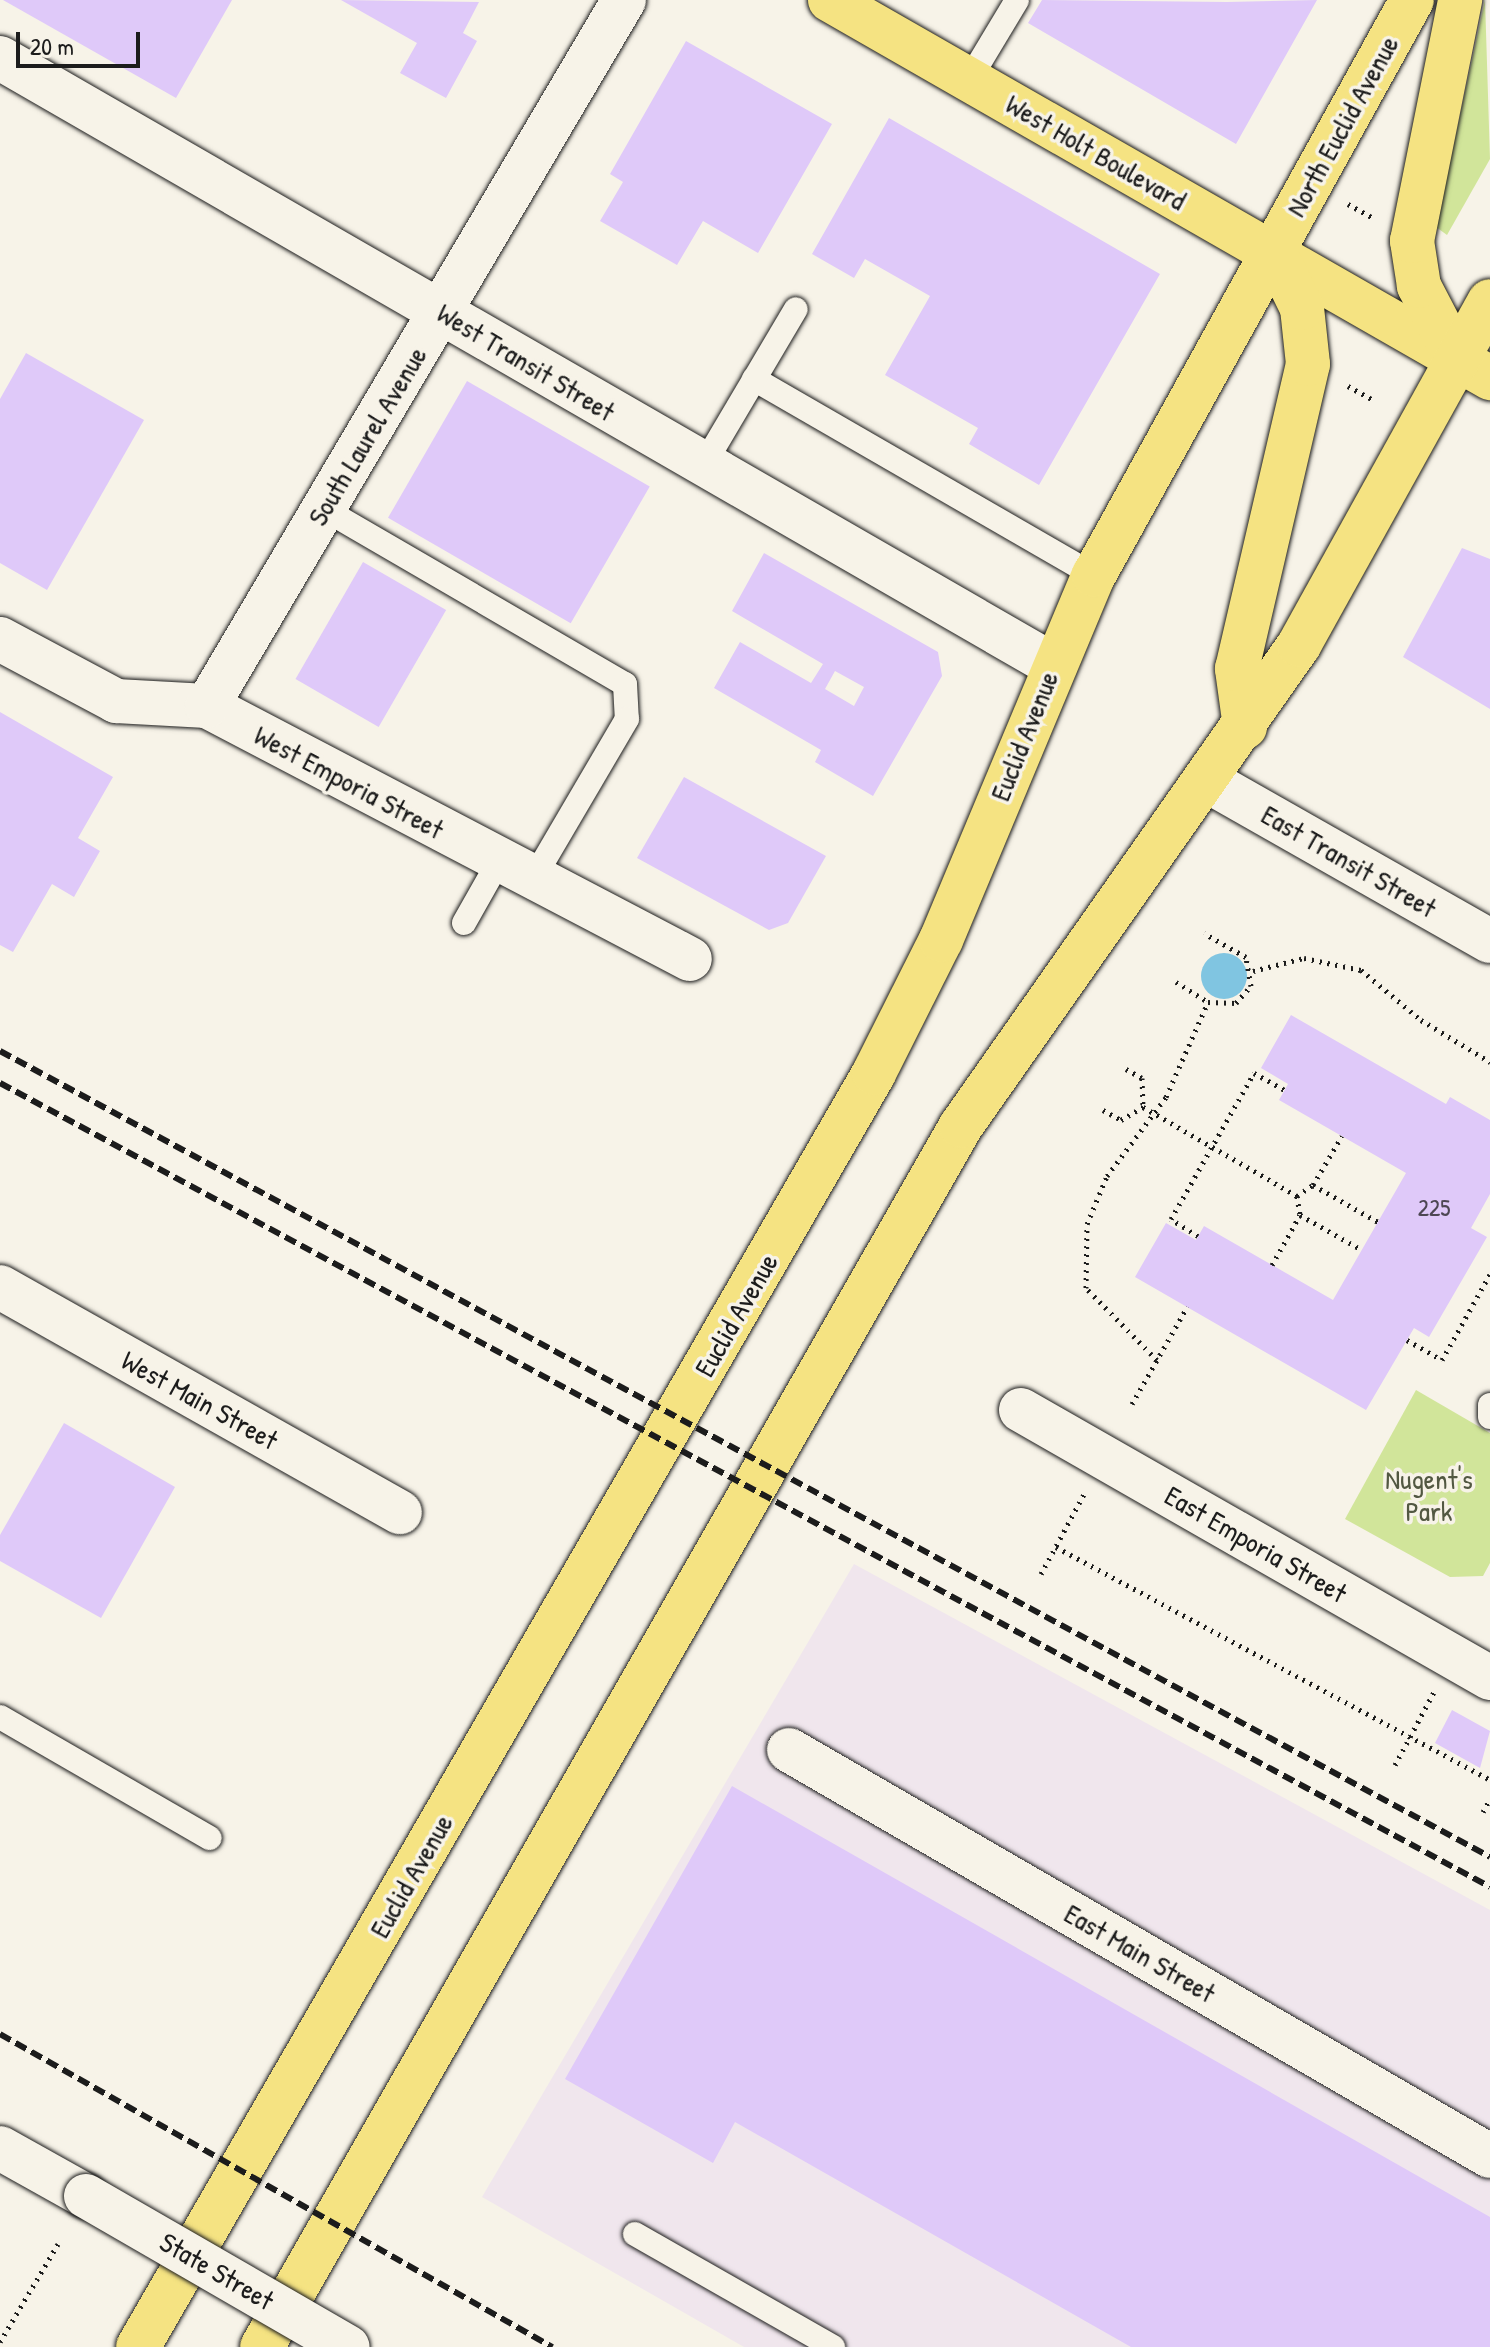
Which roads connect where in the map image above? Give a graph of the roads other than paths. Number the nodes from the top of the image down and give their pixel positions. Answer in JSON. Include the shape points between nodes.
{"nodes":[{"id":1,"x":624,"y":0,"type":"edge"},
{"id":2,"x":830,"y":0,"type":"edge"},
{"id":3,"x":1017,"y":0,"type":"edge"},
{"id":4,"x":1412,"y":0,"type":"edge"},
{"id":5,"x":1460,"y":0,"type":"edge"},
{"id":6,"x":0,"y":58,"type":"edge"},
{"id":7,"x":969,"y":80,"type":"junction"},
{"id":8,"x":1276,"y":255,"type":"junction"},
{"id":9,"x":1490,"y":301,"type":"edge"},
{"id":10,"x":796,"y":309,"type":"dead end"},
{"id":11,"x":441,"y":310,"type":"junction"},
{"id":12,"x":1474,"y":370,"type":"edge"},
{"id":13,"x":754,"y":379,"type":"junction"},
{"id":14,"x":703,"y":466,"type":"junction"},
{"id":15,"x":324,"y":509,"type":"junction"},
{"id":16,"x":1094,"y":575,"type":"junction"},
{"id":17,"x":0,"y":639,"type":"edge"},
{"id":18,"x":1053,"y":665,"type":"junction"},
{"id":19,"x":207,"y":706,"type":"junction"},
{"id":20,"x":1245,"y":727,"type":"junction"},
{"id":21,"x":1208,"y":781,"type":"junction"},
{"id":22,"x":515,"y":872,"type":"junction"},
{"id":23,"x":464,"y":923,"type":"dead end"},
{"id":24,"x":1490,"y":941,"type":"edge"},
{"id":25,"x":690,"y":959,"type":"dead end"},
{"id":26,"x":0,"y":1287,"type":"edge"},
{"id":27,"x":1490,"y":1405,"type":"edge"},
{"id":28,"x":1021,"y":1410,"type":"dead end"},
{"id":29,"x":1490,"y":1417,"type":"edge"},
{"id":30,"x":400,"y":1512,"type":"dead end"},
{"id":31,"x":1472,"y":1667,"type":"edge"},
{"id":32,"x":0,"y":1717,"type":"edge"},
{"id":33,"x":789,"y":1750,"type":"dead end"},
{"id":34,"x":210,"y":1838,"type":"dead end"},
{"id":35,"x":0,"y":2148,"type":"edge"},
{"id":36,"x":1490,"y":2156,"type":"edge"},
{"id":37,"x":635,"y":2234,"type":"dead end"},
{"id":38,"x":138,"y":2347,"type":"edge"},
{"id":39,"x":262,"y":2347,"type":"edge"},
{"id":40,"x":348,"y":2347,"type":"edge"},
{"id":41,"x":833,"y":2347,"type":"edge"}],
"edges":[{"from":1,"to":11,"type":"street","name":"South Laurel Avenue"},
{"from":2,"to":7,"type":"main road","name":"West Holt Boulevard"},
{"from":3,"to":7,"type":"lane"},
{"from":4,"to":8,"type":"main road","name":"North Euclid Avenue","via":[[1304,185]]},
{"from":5,"to":12,"type":"main road","via":[[1412,241],[1419,286]]},
{"from":6,"to":11,"type":"street","name":"West Transit Street"},
{"from":7,"to":8,"type":"main road","name":"West Holt Boulevard"},
{"from":8,"to":12,"type":"main road","name":"West Holt Boulevard"},
{"from":8,"to":16,"type":"main road","name":"Euclid Avenue"},
{"from":8,"to":20,"type":"main road","via":[[1302,308],[1308,364],[1237,669]]},
{"from":9,"to":12,"type":"main road"},
{"from":10,"to":13,"type":"lane"},
{"from":11,"to":14,"type":"street","name":"West Transit Street"},
{"from":11,"to":15,"type":"street","name":"South Laurel Avenue"},
{"from":12,"to":20,"type":"main road"},
{"from":13,"to":14,"type":"lane"},
{"from":13,"to":16,"type":"lane"},
{"from":14,"to":18,"type":"street","name":"West Transit Street"},
{"from":15,"to":19,"type":"street","name":"South Laurel Avenue"},
{"from":15,"to":22,"type":"lane","via":[[625,684],[627,719]]},
{"from":16,"to":18,"type":"main road","name":"Euclid Avenue"},
{"from":17,"to":19,"type":"street","name":"West Emporia Street","via":[[116,701]]},
{"from":18,"to":38,"type":"main road","name":"Euclid Avenue","via":[[941,940],[874,1073]]},
{"from":19,"to":22,"type":"street","name":"West Emporia Street"},
{"from":20,"to":21,"type":"main road"},
{"from":21,"to":24,"type":"street","name":"East Transit Street"},
{"from":21,"to":39,"type":"main road","via":[[961,1126]]},
{"from":22,"to":23,"type":"lane"},
{"from":22,"to":25,"type":"street","name":"West Emporia Street"},
{"from":26,"to":30,"type":"street","name":"West Main Street"},
{"from":27,"to":29,"type":"lane"},
{"from":28,"to":31,"type":"street","name":"East Emporia Street"},
{"from":32,"to":34,"type":"lane"},
{"from":33,"to":36,"type":"street","name":"East Main Street"},
{"from":35,"to":40,"type":"street","name":"State Street","bridge":true},
{"from":37,"to":41,"type":"lane"}]}
